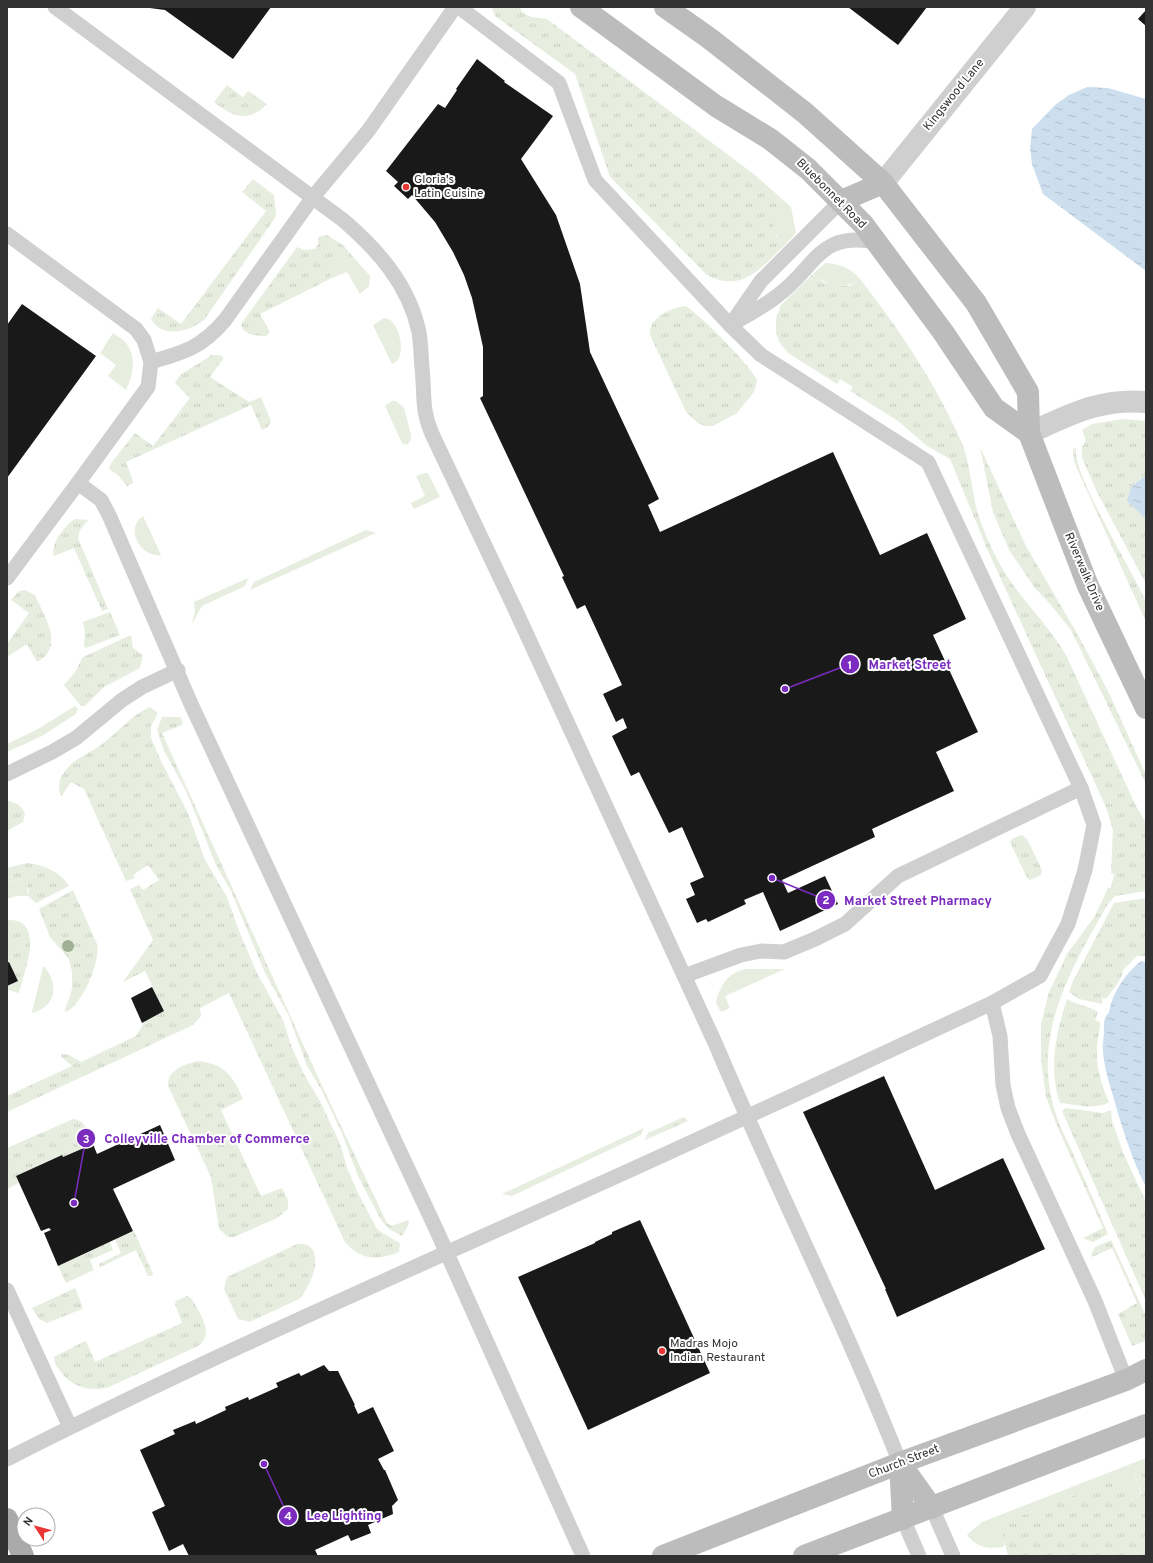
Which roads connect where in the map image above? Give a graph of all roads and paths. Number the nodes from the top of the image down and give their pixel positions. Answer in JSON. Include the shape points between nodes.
{"nodes":[{"id":1,"x":55,"y":7,"type":"edge"},
{"id":2,"x":455,"y":7,"type":"edge"},
{"id":3,"x":459,"y":7,"type":"edge"},
{"id":4,"x":581,"y":7,"type":"edge"},
{"id":5,"x":666,"y":7,"type":"edge"},
{"id":6,"x":1025,"y":7,"type":"edge"},
{"id":7,"x":883,"y":183,"type":"junction"},
{"id":8,"x":313,"y":197,"type":"junction"},
{"id":9,"x":841,"y":201,"type":"junction"},
{"id":10,"x":7,"y":234,"type":"edge"},
{"id":11,"x":877,"y":242,"type":"junction"},
{"id":12,"x":730,"y":325,"type":"junction"},
{"id":13,"x":152,"y":362,"type":"junction"},
{"id":14,"x":1146,"y":402,"type":"edge"},
{"id":15,"x":1029,"y":433,"type":"junction"},
{"id":16,"x":78,"y":483,"type":"junction"},
{"id":17,"x":7,"y":578,"type":"edge"},
{"id":18,"x":178,"y":670,"type":"junction"},
{"id":19,"x":1146,"y":708,"type":"edge"},
{"id":20,"x":7,"y":774,"type":"edge"},
{"id":21,"x":1081,"y":788,"type":"junction"},
{"id":22,"x":684,"y":976,"type":"junction"},
{"id":23,"x":992,"y":1003,"type":"junction"},
{"id":24,"x":746,"y":1116,"type":"junction"},
{"id":25,"x":446,"y":1253,"type":"junction"},
{"id":26,"x":7,"y":1290,"type":"edge"},
{"id":27,"x":1146,"y":1370,"type":"edge"},
{"id":28,"x":1126,"y":1380,"type":"junction"},
{"id":29,"x":1146,"y":1426,"type":"edge"},
{"id":30,"x":70,"y":1427,"type":"junction"},
{"id":31,"x":7,"y":1459,"type":"edge"},
{"id":32,"x":900,"y":1463,"type":"junction"},
{"id":33,"x":932,"y":1508,"type":"junction"},
{"id":34,"x":903,"y":1519,"type":"junction"},
{"id":35,"x":7,"y":1520,"type":"edge"},
{"id":36,"x":23,"y":1556,"type":"edge"},
{"id":37,"x":583,"y":1556,"type":"edge"},
{"id":38,"x":663,"y":1556,"type":"edge"},
{"id":39,"x":804,"y":1556,"type":"edge"},
{"id":40,"x":919,"y":1556,"type":"edge"},
{"id":41,"x":953,"y":1556,"type":"edge"}],
"edges":[{"from":1,"to":8,"type":"lane"},
{"from":2,"to":8,"type":"lane","via":[[368,131]]},
{"from":3,"to":12,"type":"lane","via":[[559,83],[595,180]]},
{"from":4,"to":9,"type":"street","name":"Bluebonnet Road","via":[[716,106],[770,138],[808,169]]},
{"from":5,"to":7,"type":"street","via":[[805,113]]},
{"from":6,"to":7,"type":"street","name":"Kingswood Lane"},
{"from":7,"to":9,"type":"street"},
{"from":7,"to":15,"type":"street","via":[[976,303],[1024,385],[1028,392]]},
{"from":8,"to":13,"type":"lane","via":[[211,336],[194,348]]},
{"from":8,"to":22,"type":"lane","via":[[362,236],[380,254],[403,290],[419,332],[425,418]]},
{"from":9,"to":11,"type":"street","name":"Bluebonnet Road"},
{"from":9,"to":12,"type":"lane","via":[[761,281]]},
{"from":10,"to":13,"type":"lane","via":[[136,329],[144,340]]},
{"from":11,"to":12,"type":"lane","via":[[859,239],[844,240],[831,245],[778,295]]},
{"from":11,"to":15,"type":"street","name":"Bluebonnet Road","via":[[944,332],[994,408]]},
{"from":12,"to":21,"type":"lane","via":[[761,355],[928,462]]},
{"from":13,"to":16,"type":"lane","via":[[148,387]]},
{"from":14,"to":15,"type":"street","via":[[1087,407]]},
{"from":15,"to":19,"type":"street","name":"Riverwalk Drive","via":[[1088,586]]},
{"from":16,"to":17,"type":"lane"},
{"from":16,"to":18,"type":"lane","via":[[101,500],[110,515]]},
{"from":18,"to":20,"type":"lane","via":[[142,687],[122,700],[76,738]]},
{"from":18,"to":25,"type":"lane","via":[[191,704]]},
{"from":21,"to":22,"type":"lane","via":[[898,876],[846,924],[816,939],[784,952],[761,951],[741,955]]},
{"from":21,"to":23,"type":"lane","via":[[1094,825],[1085,870],[1068,924],[1040,976]]},
{"from":22,"to":24,"type":"lane"},
{"from":23,"to":24,"type":"lane"},
{"from":23,"to":28,"type":"lane","via":[[1000,1036],[1003,1085],[1008,1108],[1095,1301]]},
{"from":24,"to":25,"type":"lane"},
{"from":24,"to":32,"type":"lane","via":[[869,1384]]},
{"from":25,"to":30,"type":"lane"},
{"from":25,"to":37,"type":"lane"},
{"from":26,"to":30,"type":"lane"},
{"from":27,"to":28,"type":"street","name":"Church Street"},
{"from":28,"to":32,"type":"street","name":"Church Street"},
{"from":29,"to":33,"type":"street"},
{"from":30,"to":31,"type":"lane"},
{"from":32,"to":33,"type":"street"},
{"from":32,"to":34,"type":"street"},
{"from":32,"to":38,"type":"street","name":"Church Street"},
{"from":33,"to":34,"type":"street"},
{"from":33,"to":41,"type":"lane"},
{"from":34,"to":39,"type":"street"},
{"from":34,"to":40,"type":"lane"},
{"from":35,"to":36,"type":"main road"}]}
